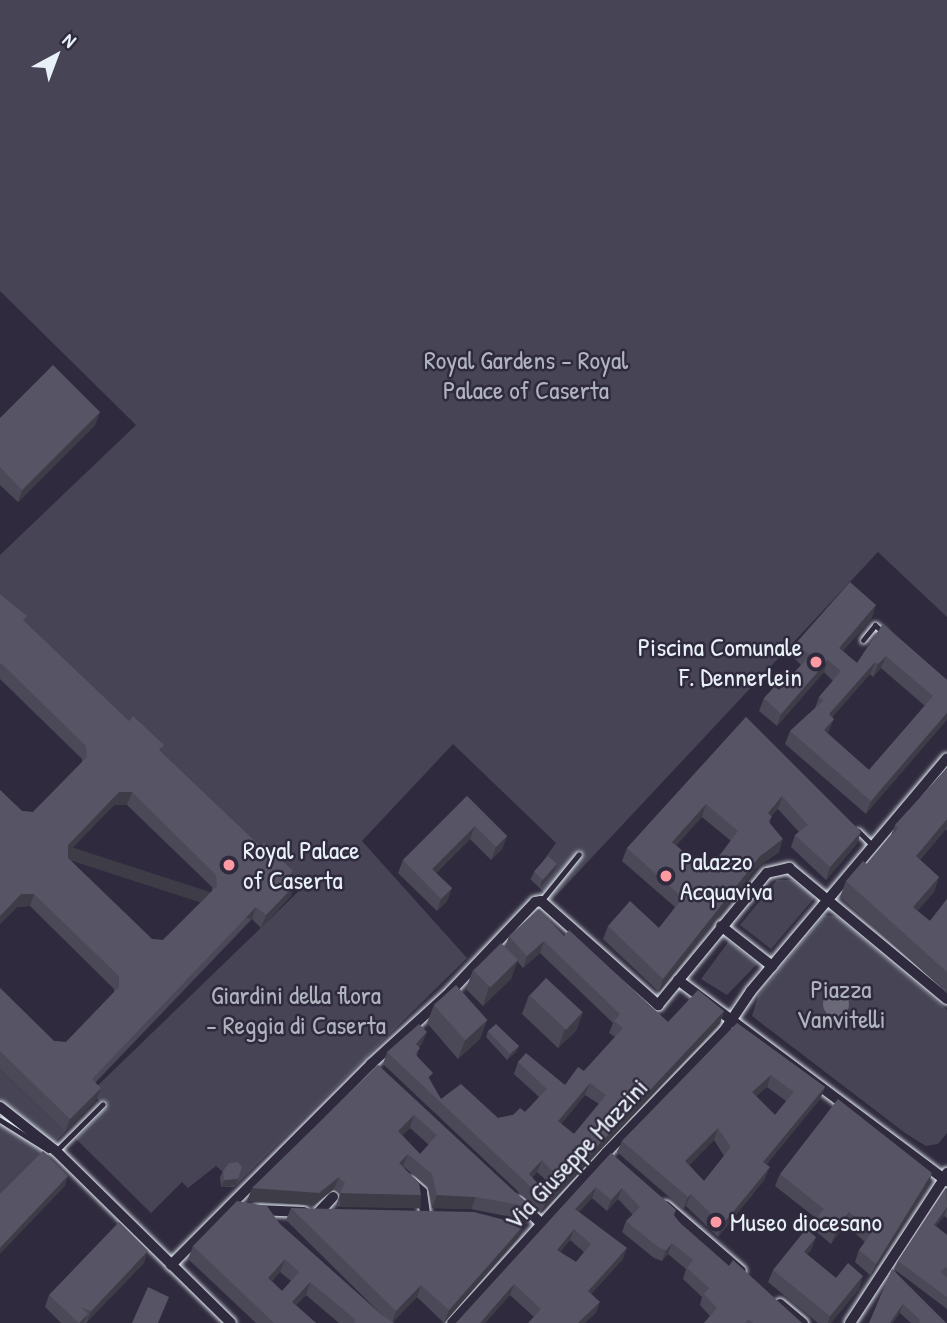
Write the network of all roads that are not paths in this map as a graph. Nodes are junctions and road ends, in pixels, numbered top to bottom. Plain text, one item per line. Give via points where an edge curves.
1 (863, 640) dead end
2 (896, 643) edge
3 (947, 758) edge
4 (855, 827) edge
5 (873, 846) junction
6 (579, 854) dead end
7 (827, 899) junction
8 (541, 901) junction
9 (721, 926) junction
10 (772, 966) junction
11 (678, 980) junction
12 (947, 999) edge
13 (736, 1020) junction
14 (371, 1064) junction
15 (380, 1073) edge
16 (103, 1104) dead end
17 (0, 1108) edge
18 (0, 1120) edge
19 (58, 1153) junction
20 (402, 1174) edge
21 (946, 1178) edge
22 (505, 1188) edge
23 (333, 1197) edge
24 (658, 1199) edge
25 (231, 1201) junction
26 (267, 1212) junction
27 (318, 1213) junction
28 (331, 1213) edge
29 (425, 1213) edge
30 (274, 1222) edge
31 (541, 1223) junction
32 (520, 1229) edge
33 (531, 1234) junction
34 (171, 1265) junction
35 (748, 1276) edge
36 (767, 1293) edge
37 (855, 1320) edge
38 (231, 1323) edge
39 (452, 1323) edge
40 (803, 1323) edge

1 - 2 lane via 875,625
3 - 5 street, Via Giuseppe Mazzini
4 - 5 lane
5 - 7 street, Via Giuseppe Mazzini
6 - 8 lane
7 - 9 street via 789,867 778,867 767,873
7 - 10 street, Via Giuseppe Mazzini
7 - 12 street
8 - 11 street via 658,1005
8 - 14 street via 528,908 450,992
9 - 10 street
9 - 11 street
10 - 13 street, Via Giuseppe Mazzini
11 - 13 street
13 - 21 street
13 - 31 street, Via Giuseppe Mazzini via 610,1157
14 - 15 street
14 - 25 street
16 - 19 lane
17 - 19 street
18 - 19 lane via 30,1142
19 - 34 street
20 - 29 street via 422,1192
21 - 37 street
22 - 31 street
23 - 27 street
24 - 35 street
25 - 26 street
25 - 34 street
26 - 27 street
26 - 30 street
27 - 28 street
31 - 33 street, Via Giuseppe Mazzini
32 - 33 street
33 - 39 street, Via Giuseppe Mazzini
34 - 38 street
36 - 40 street

